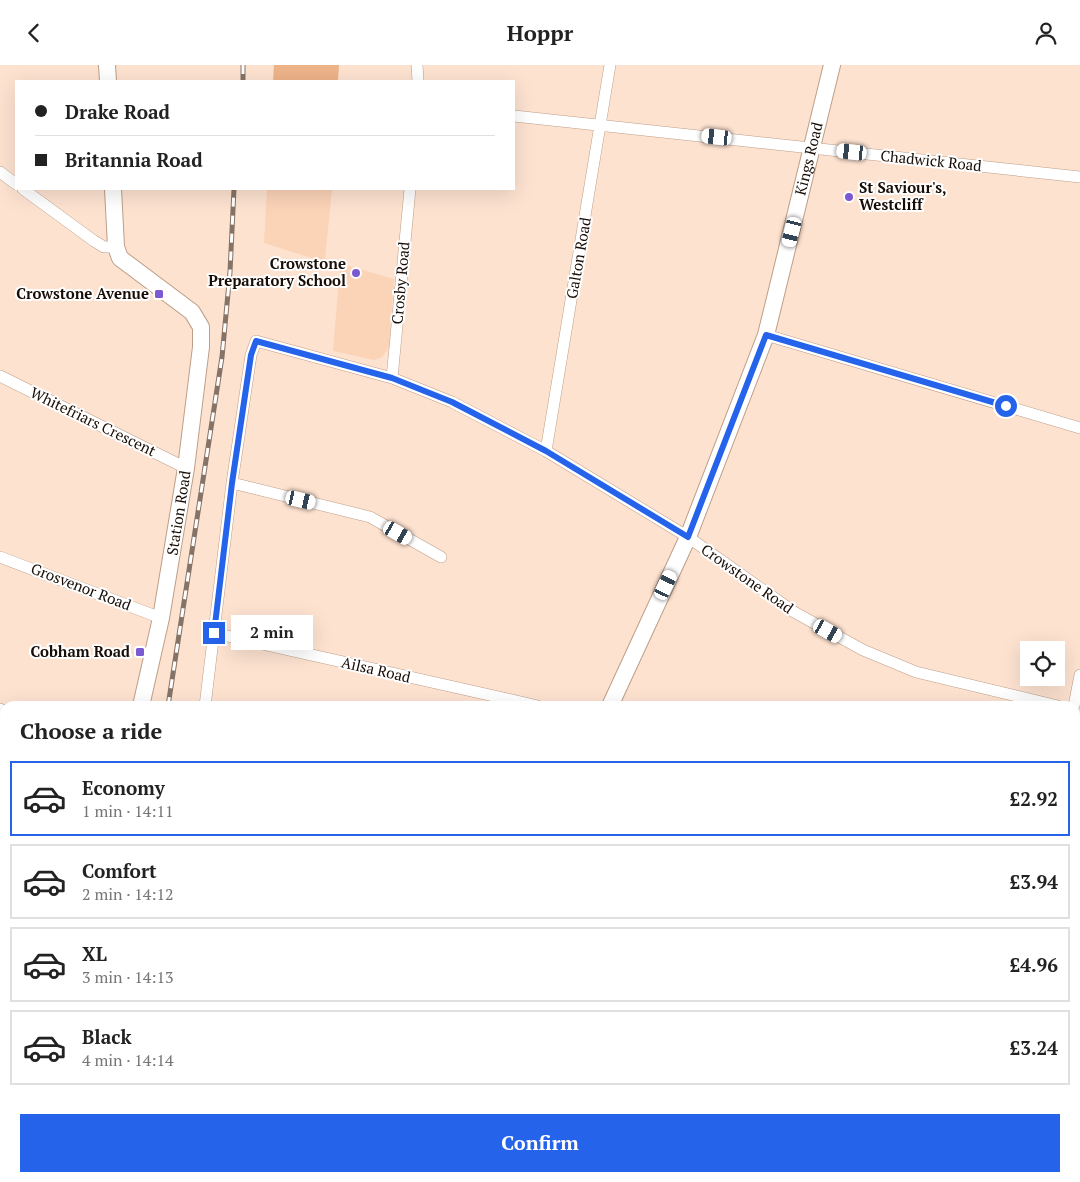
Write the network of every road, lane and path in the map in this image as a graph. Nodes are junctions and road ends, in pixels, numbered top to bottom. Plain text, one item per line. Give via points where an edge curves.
1 (107, 65) edge
2 (417, 65) edge
3 (610, 65) edge
4 (832, 65) edge
5 (108, 80) edge
6 (418, 80) edge
7 (515, 116) edge
8 (602, 125) junction
9 (814, 147) junction
10 (0, 172) edge
11 (1080, 177) edge
12 (15, 183) edge
13 (24, 190) edge
14 (113, 190) edge
15 (410, 190) edge
16 (116, 247) junction
17 (766, 335) junction
18 (0, 376) edge
19 (392, 378) junction
20 (1080, 428) edge
21 (546, 451) junction
22 (186, 468) junction
23 (232, 483) junction
24 (688, 537) junction
25 (0, 557) edge
26 (441, 557) dead end
27 (161, 619) junction
28 (214, 633) junction
29 (1080, 675) edge
30 (142, 701) edge
31 (206, 701) edge
32 (516, 701) edge
33 (612, 701) edge
34 (1011, 701) edge
35 (1075, 701) edge

1 - 5 street
2 - 6 street
3 - 8 street, Galton Road
4 - 9 street, Kings Road
7 - 8 street, Chadwick Road
8 - 9 street, Chadwick Road
8 - 21 street, Galton Road
9 - 11 street, Chadwick Road
9 - 17 street, Kings Road
10 - 12 street
13 - 16 street via 94,241 104,247
14 - 16 street
15 - 19 street, Crosby Road
16 - 22 street, Station Road via 120,258 192,312 201,327
17 - 20 street
17 - 24 street, Kings Road
18 - 22 street, Whitefriars Crescent
19 - 21 street, Crowstone Road via 452,402
19 - 23 street, Crowstone Road via 256,341 251,355
21 - 24 street, Crowstone Road
22 - 27 street, Station Road
23 - 26 street via 370,517
23 - 28 street
24 - 33 street, Kings Road
24 - 34 street, Crowstone Road via 794,612 863,650 916,672
25 - 27 street, Grosvenor Road
27 - 30 street, Station Road
28 - 31 street
28 - 32 street, Ailsa Road
29 - 35 street

